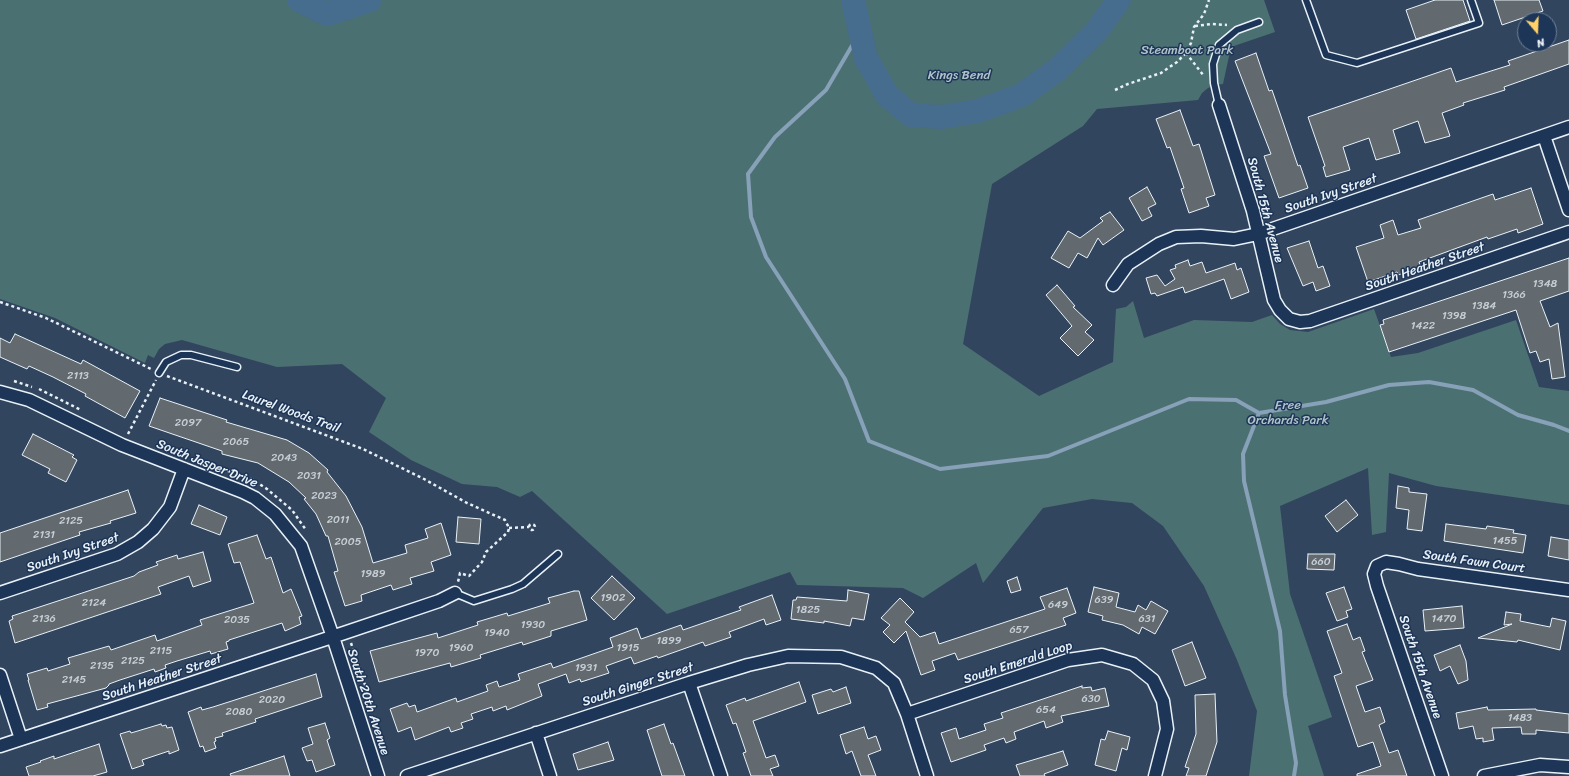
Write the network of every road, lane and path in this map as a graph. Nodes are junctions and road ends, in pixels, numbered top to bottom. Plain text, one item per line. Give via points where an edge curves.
1 (1209, 0) edge
2 (1306, 0) edge
3 (1471, 0) edge
4 (1259, 22) dead end
5 (1194, 26) junction
6 (1237, 30) junction
7 (1115, 90) dead end
8 (1219, 105) joint
9 (1569, 127) edge
10 (1544, 136) junction
11 (1569, 210) edge
12 (1569, 232) edge
13 (1258, 234) junction
14 (1113, 285) dead end
15 (0, 302) edge
16 (1289, 319) joint
17 (237, 367) dead end
18 (159, 373) junction
19 (0, 392) edge
20 (122, 445) junction
21 (184, 469) junction
22 (529, 527) dead end
23 (509, 528) junction
24 (558, 554) dead end
25 (1377, 566) joint
26 (460, 573) dead end
27 (1569, 590) edge
28 (0, 593) edge
29 (455, 593) joint
30 (333, 637) junction
31 (0, 675) edge
32 (689, 683) junction
33 (907, 714) junction
34 (536, 733) junction
35 (21, 739) junction
36 (0, 746) edge
37 (1569, 768) edge
38 (378, 776) edge
39 (407, 776) edge
40 (550, 776) edge
41 (721, 776) edge
42 (927, 776) edge
43 (1155, 776) edge
44 (1442, 776) edge
45 (1484, 776) edge

1 - 5 path via 1204,14
2 - 3 lane via 1326,55 1357,63 1479,23
4 - 6 lane
5 - 6 path via 1227,25
5 - 7 path via 1188,48 1177,62 1161,73
6 - 8 lane via 1219,45 1213,64
8 - 13 street, South 15th Avenue
9 - 10 street, South Ivy Street
10 - 11 street
10 - 13 street, South Ivy Street
12 - 16 street, South Heather Street via 1310,321
13 - 14 street, South Ivy Street via 1234,239 1176,237 1159,244 1128,264
13 - 16 street, South 15th Avenue via 1274,300
15 - 18 path, Laurel Woods Trail via 46,318
17 - 18 lane via 191,355 181,355 166,362
18 - 20 path
18 - 23 path, Laurel Woods Trail via 363,449 505,520
19 - 20 street, South Jasper Drive via 50,408
20 - 21 street, South Jasper Drive
21 - 28 street, South Ivy Street via 170,507 153,529 138,542 117,554
21 - 30 street, South Jasper Drive via 255,498 288,528 300,546
22 - 23 path
23 - 26 path via 505,536 486,552 482,562 469,576
24 - 29 lane via 523,584 512,589 474,601
25 - 27 street, South Fawn Court via 1386,562 1418,569
25 - 44 street, South 15th Avenue via 1374,574 1377,586
29 - 30 street, South Heather Street via 439,601
30 - 35 street, South Heather Street
30 - 38 street, South 20th Avenue
31 - 35 street
32 - 33 street, South Ginger Street via 788,656 841,657 876,668 894,683
32 - 34 street, South Ginger Street
32 - 41 street
33 - 42 street, South Ginger Street
33 - 43 street, South Emerald Loop via 1068,660 1102,655 1133,664 1153,680 1163,701 1167,729
34 - 39 street, South Ginger Street
34 - 40 street
35 - 36 street, South Heather Street
37 - 45 street via 1540,765

